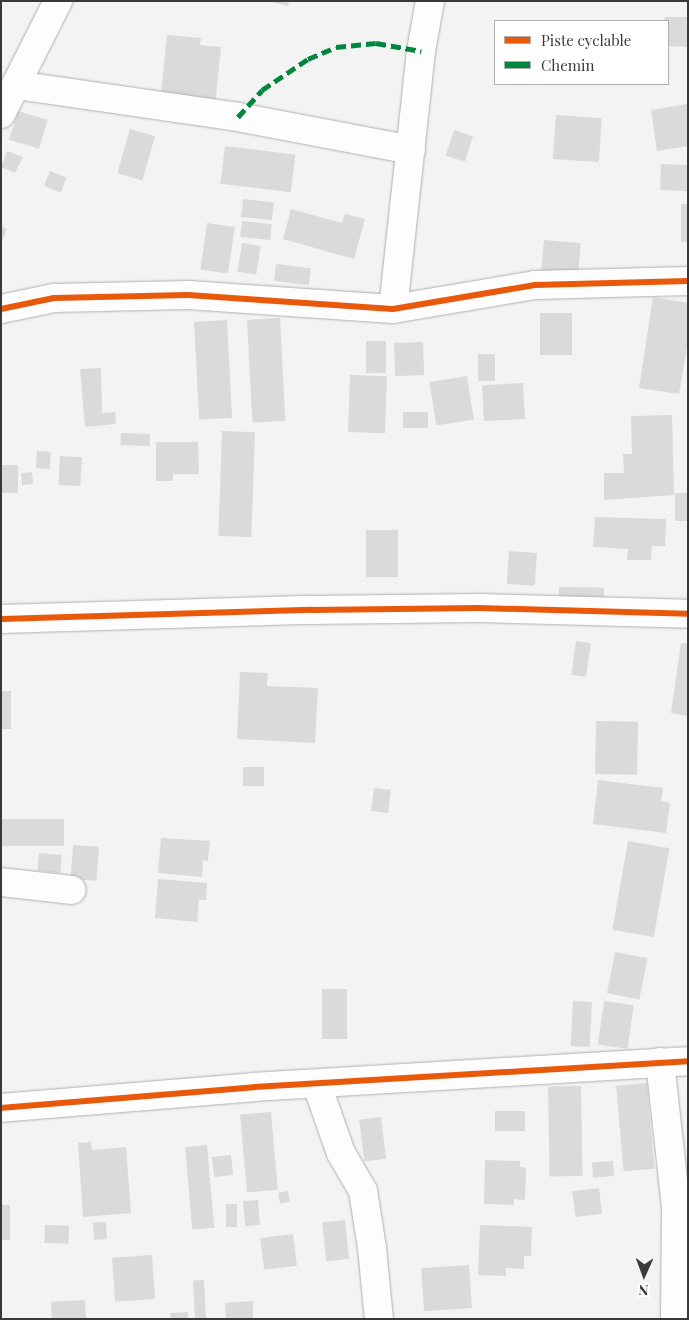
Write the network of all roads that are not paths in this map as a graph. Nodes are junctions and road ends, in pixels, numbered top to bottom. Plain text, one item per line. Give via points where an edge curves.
1 (58, 1) edge
2 (430, 1) edge
3 (16, 86) junction
4 (1, 114) edge
5 (411, 150) junction
6 (688, 281) edge
7 (1, 309) edge
8 (393, 309) junction
9 (688, 614) edge
10 (1, 619) edge
11 (1, 882) edge
12 (72, 890) dead end
13 (688, 1061) edge
14 (660, 1062) junction
15 (317, 1085) junction
16 (1, 1108) edge
17 (379, 1319) edge
18 (675, 1319) edge

1 - 3 street
2 - 5 street via 421,51
3 - 4 street
3 - 5 street via 238,117
5 - 8 street
6 - 8 street via 535,285
7 - 8 street via 54,298 188,295
9 - 10 street via 469,608
11 - 12 street
13 - 14 street
14 - 15 street
14 - 18 street via 676,1206
15 - 16 street via 254,1087
15 - 17 street via 341,1153 363,1191

